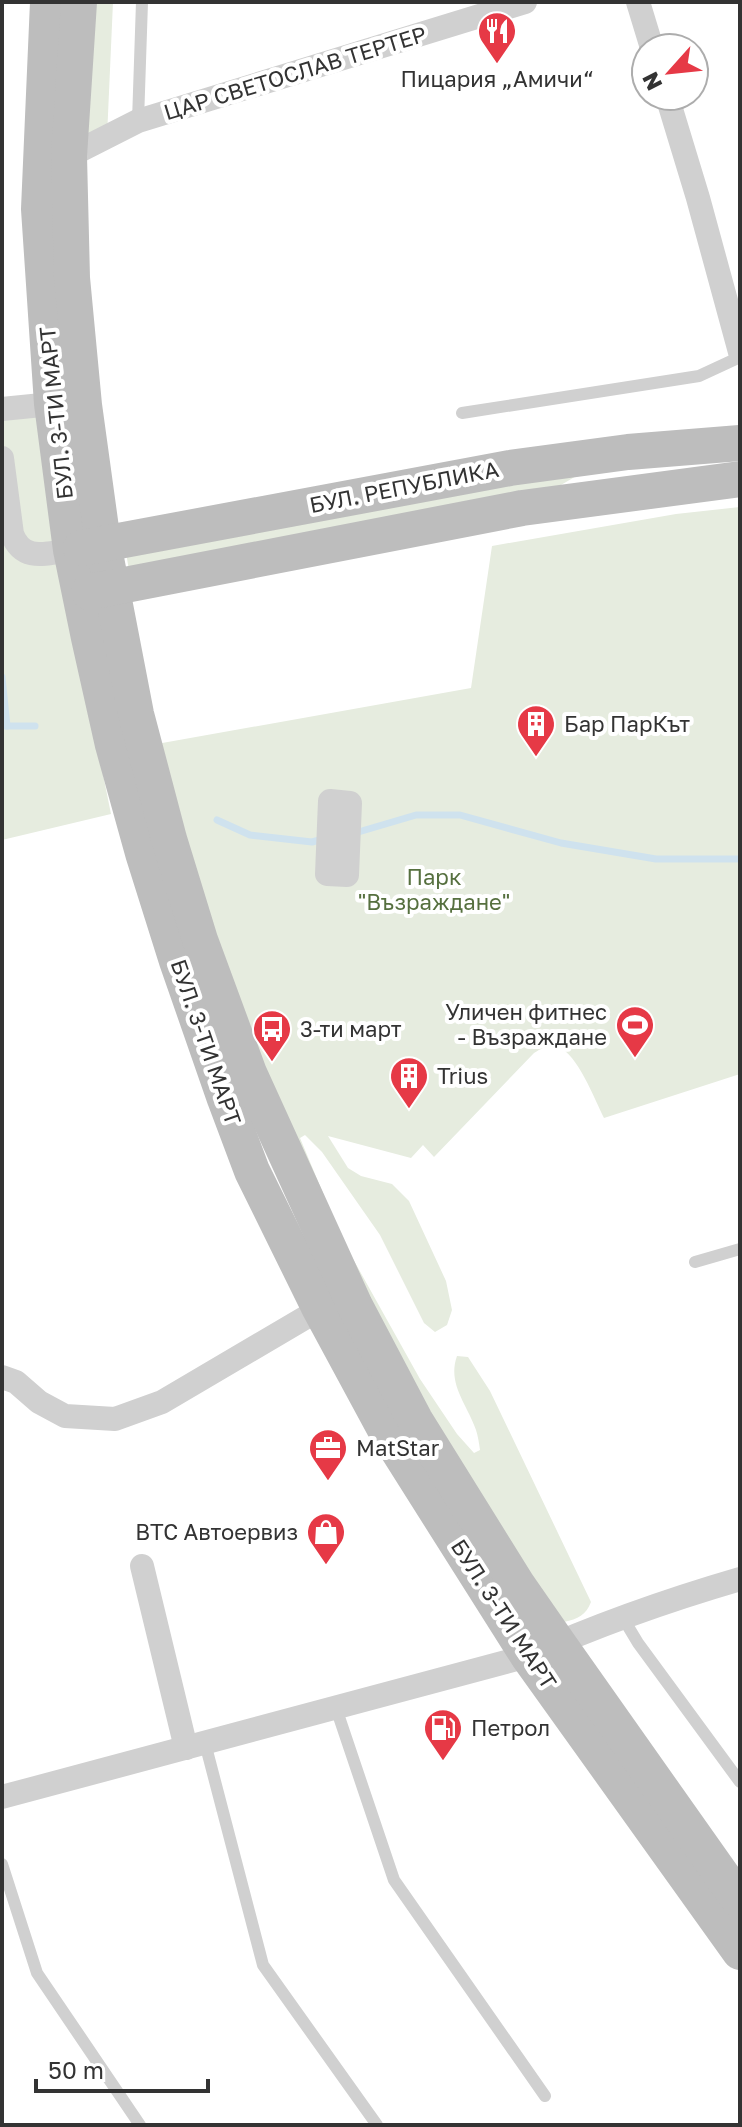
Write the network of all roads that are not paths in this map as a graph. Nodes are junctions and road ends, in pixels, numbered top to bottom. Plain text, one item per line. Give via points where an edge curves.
1 (48, 2) edge
2 (79, 2) edge
3 (142, 2) edge
4 (638, 2) edge
5 (514, 4) edge
6 (647, 32) edge
7 (672, 112) edge
8 (138, 121) junction
9 (69, 156) junction
10 (740, 355) edge
11 (52, 404) junction
12 (2, 409) edge
13 (462, 413) dead end
14 (740, 443) edge
15 (2, 458) edge
16 (740, 479) edge
17 (87, 546) junction
18 (96, 590) junction
19 (740, 1249) edge
20 (695, 1262) dead end
21 (320, 1309) junction
22 (2, 1377) edge
23 (142, 1566) dead end
24 (740, 1579) edge
25 (623, 1618) junction
26 (543, 1650) junction
27 (336, 1708) junction
28 (195, 1745) junction
29 (740, 1782) edge
30 (2, 1797) edge
31 (2, 1864) edge
32 (740, 1901) edge
33 (740, 1952) edge
34 (545, 2096) dead end
35 (140, 2125) edge
36 (377, 2125) edge

1 - 11 street, БУЛ. 3-ТИ МАРТ via 39,209
2 - 9 street, БУЛ. 3-ТИ МАРТ
3 - 8 lane
4 - 6 street
5 - 8 street, ЦАР СВЕТОСЛАВ ТЕРТЕР
7 - 10 street
8 - 9 street, ЦАР СВЕТОСЛАВ ТЕРТЕР
9 - 17 street, БУЛ. 3-ТИ МАРТ
10 - 13 lane via 699,376
11 - 12 street
11 - 17 street, БУЛ. 3-ТИ МАРТ
14 - 17 street, БУЛ. РЕПУБЛИКА via 510,468
15 - 17 street via 16,544 34,554
16 - 18 street, БУЛ. РЕПУБЛИКА via 522,508
17 - 18 street, БУЛ. 3-ТИ МАРТ
18 - 21 street, БУЛ. 3-ТИ МАРТ via 113,745 143,853 252,1171
18 - 26 street, БУЛ. 3-ТИ МАРТ via 200,940 249,1073 355,1306 415,1420 517,1584
19 - 20 lane
21 - 22 street via 162,1402 115,1419 65,1416
21 - 26 street, БУЛ. 3-ТИ МАРТ via 387,1433
23 - 28 street
24 - 25 street
25 - 26 street
25 - 29 lane
26 - 27 street
26 - 32 street, БУЛ. 3-ТИ МАРТ
26 - 33 street, БУЛ. 3-ТИ МАРТ
27 - 28 street
27 - 34 lane via 394,1880
28 - 30 street
28 - 36 lane via 263,1965
31 - 35 lane via 37,1973

